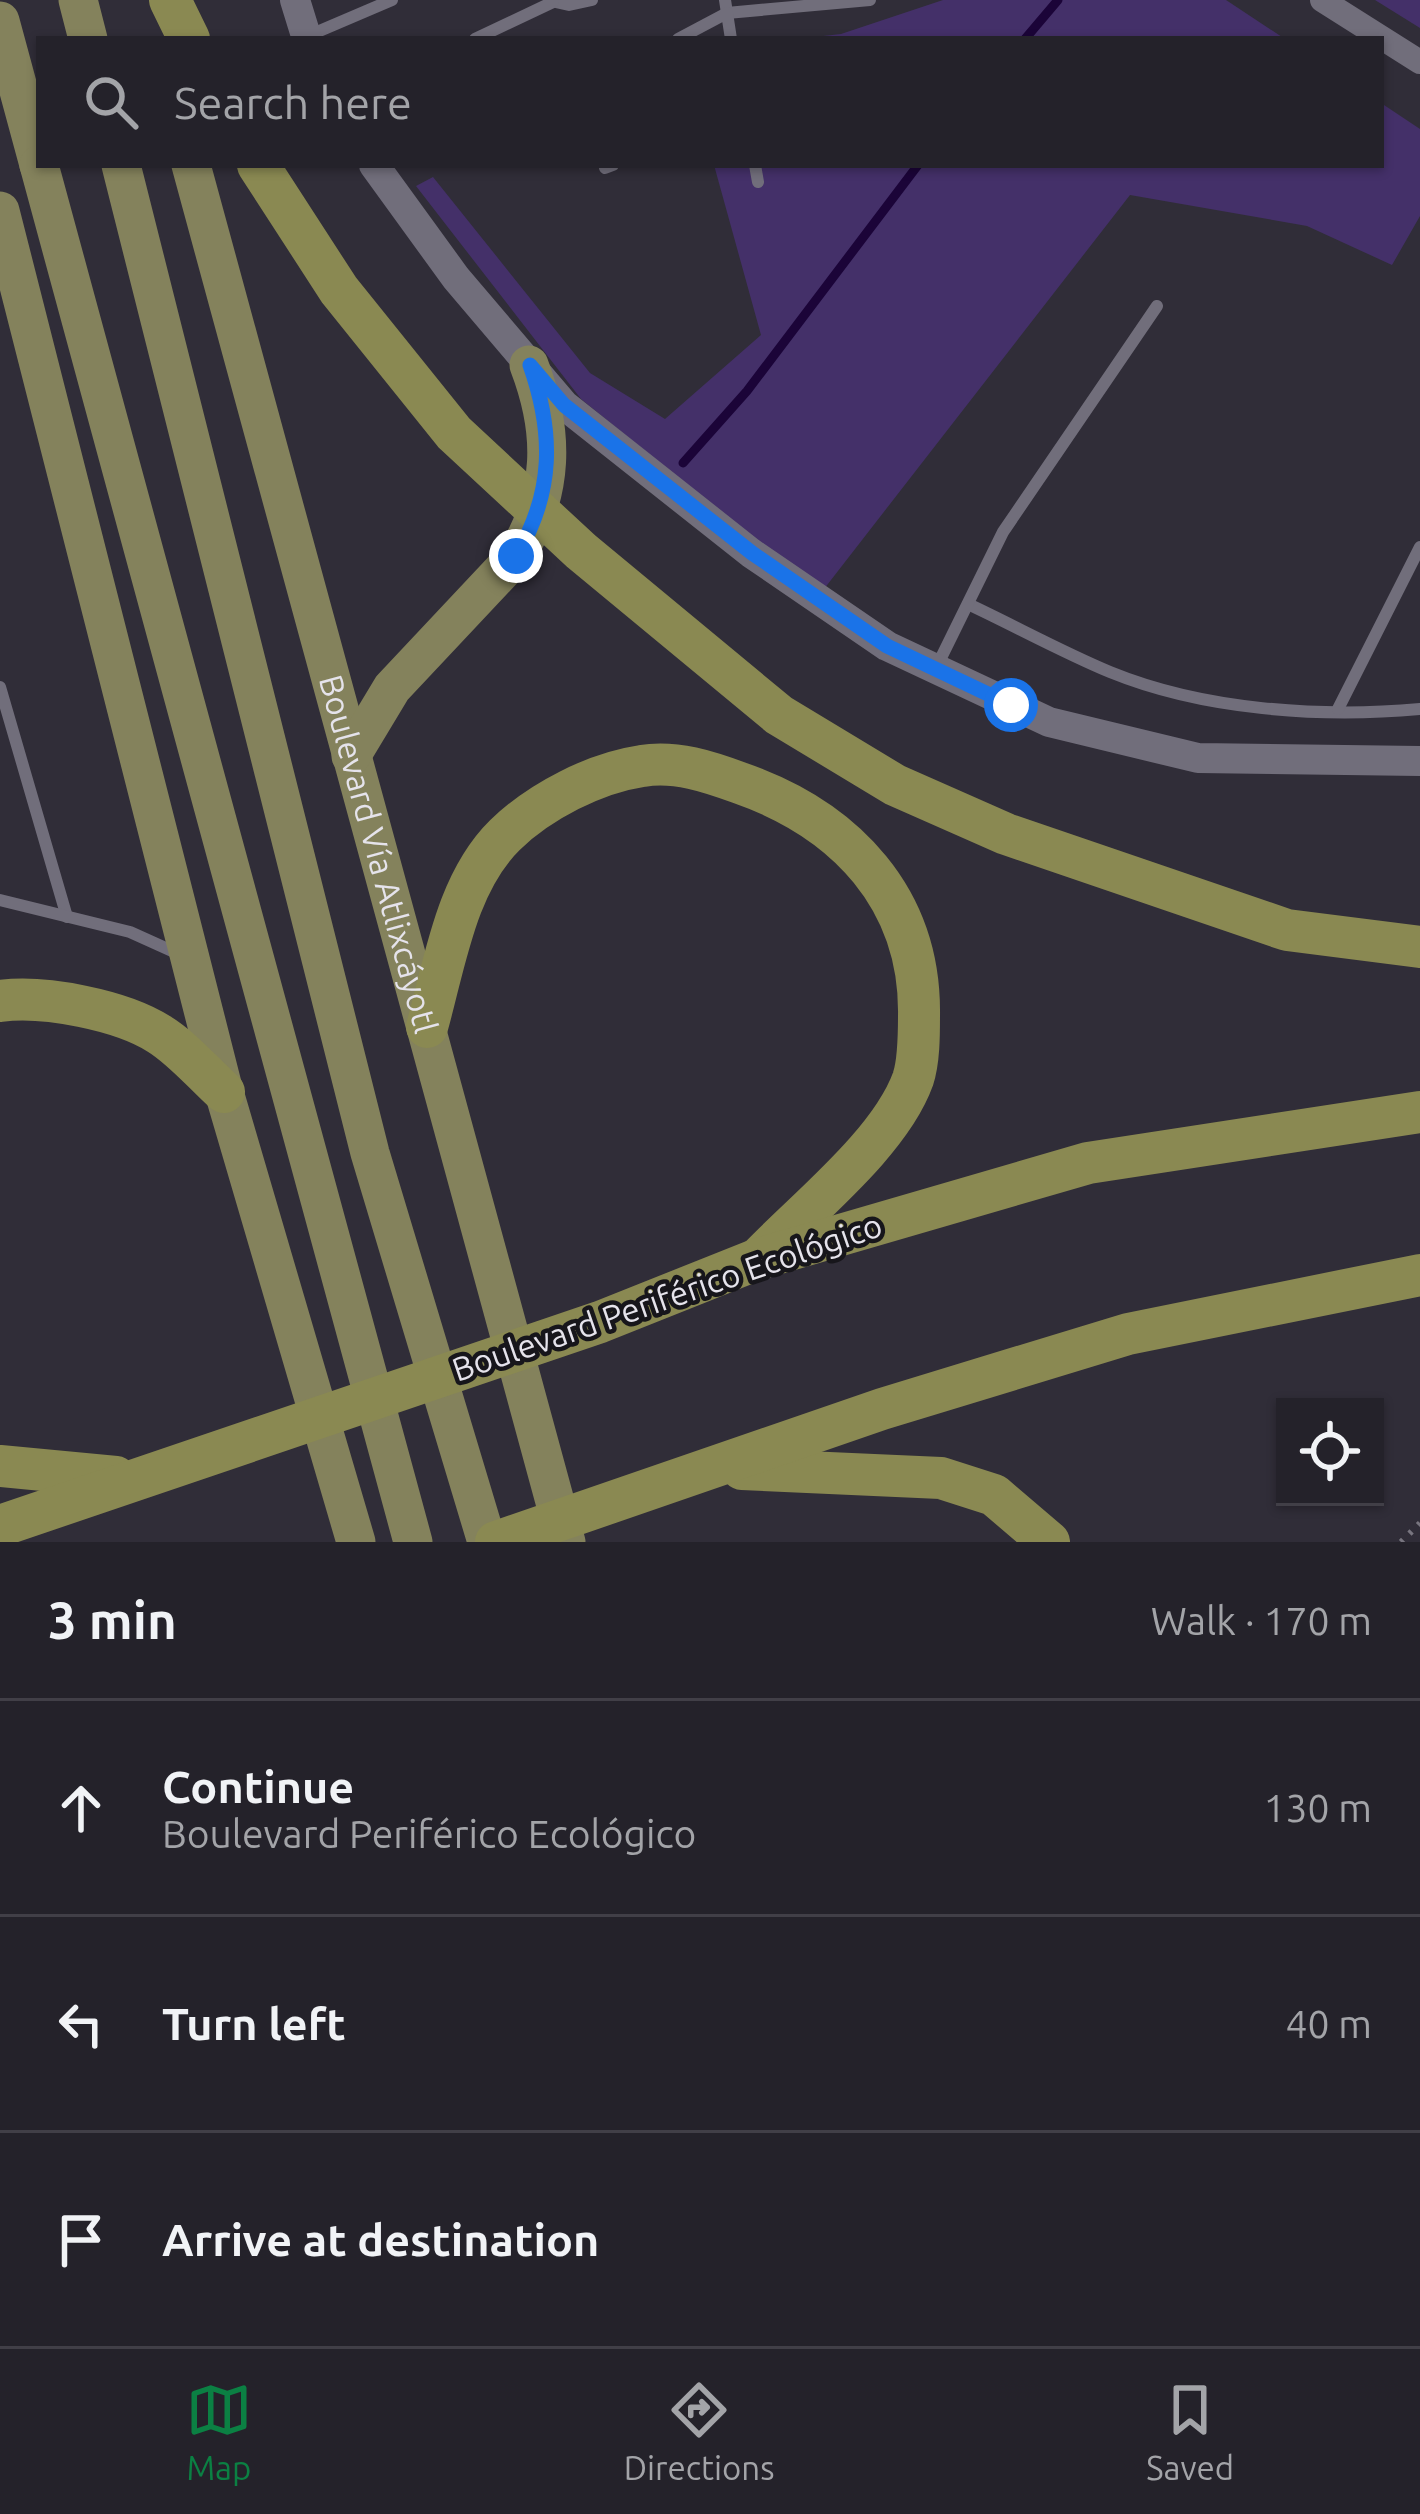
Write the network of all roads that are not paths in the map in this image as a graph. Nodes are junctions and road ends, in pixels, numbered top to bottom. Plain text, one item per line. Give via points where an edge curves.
1 (78, 0) edge
2 (167, 0) edge
3 (295, 0) edge
4 (392, 0) edge
5 (592, 0) edge
6 (869, 0) edge
7 (1322, 0) edge
8 (552, 1) edge
9 (726, 6) edge
10 (0, 21) edge
11 (87, 36) edge
12 (167, 36) edge
13 (187, 36) edge
14 (306, 36) edge
15 (311, 36) edge
16 (482, 36) edge
17 (682, 36) edge
18 (731, 36) edge
19 (1379, 36) edge
20 (1384, 39) edge
21 (1420, 62) edge
22 (36, 154) edge
23 (40, 168) edge
24 (122, 168) edge
25 (192, 168) edge
26 (260, 168) edge
27 (376, 168) edge
28 (756, 168) edge
29 (758, 182) dead end
30 (0, 211) edge
31 (1157, 306) dead end
32 (530, 365) junction
33 (1420, 547) edge
34 (968, 604) junction
35 (935, 669) junction
36 (0, 687) edge
37 (1418, 707) edge
38 (1338, 709) junction
39 (5, 721) edge
40 (351, 756) junction
41 (1415, 764) edge
42 (0, 900) edge
43 (67, 916) junction
44 (1420, 947) edge
45 (193, 960) junction
46 (0, 1000) edge
47 (427, 1027) junction
48 (224, 1092) junction
49 (1420, 1112) edge
50 (758, 1259) junction
51 (1420, 1276) edge
52 (0, 1466) edge
53 (716, 1467) junction
54 (129, 1478) junction
55 (0, 1526) edge
56 (356, 1542) edge
57 (413, 1542) edge
58 (492, 1542) edge
59 (566, 1542) edge
60 (1049, 1542) edge

1 - 11 main road
2 - 12 main road
2 - 13 highway
3 - 14 street
4 - 15 lane
5 - 8 lane
6 - 9 lane
7 - 19 street
8 - 16 lane
9 - 17 lane
9 - 18 lane
10 - 22 main road
20 - 21 street
23 - 57 main road
24 - 58 main road via 370,1153
25 - 40 main road, Boulevard Vía Atlixcáyotl
26 - 44 highway via 374,338 499,479 779,715 950,812 1287,930
27 - 32 street
28 - 29 lane
30 - 45 main road
31 - 34 lane via 1003,532
32 - 35 street via 564,405 752,553 887,646
32 - 40 main road via 548,438 532,530 374,710
33 - 38 lane
34 - 35 lane
34 - 38 lane via 1112,673 1195,697
35 - 41 street via 1049,722 1198,758
36 - 39 lane
37 - 38 lane
39 - 43 lane
40 - 47 main road, Boulevard Vía Atlixcáyotl
42 - 43 lane
43 - 45 lane
45 - 48 main road
46 - 48 highway via 82,1007 158,1033
47 - 50 highway via 463,898 504,836 574,787 644,765 700,769 831,826 874,868 904,920 920,976 913,1078 888,1125
47 - 59 main road, Boulevard Vía Atlixcáyotl
48 - 56 main road
49 - 50 highway, Boulevard Periférico Ecológico via 1088,1163
50 - 54 highway, Boulevard Periférico Ecológico via 600,1322
51 - 53 highway via 1127,1334
52 - 54 highway
53 - 58 highway
53 - 60 highway via 941,1478 994,1495
54 - 55 highway, Boulevard Periférico Ecológico

